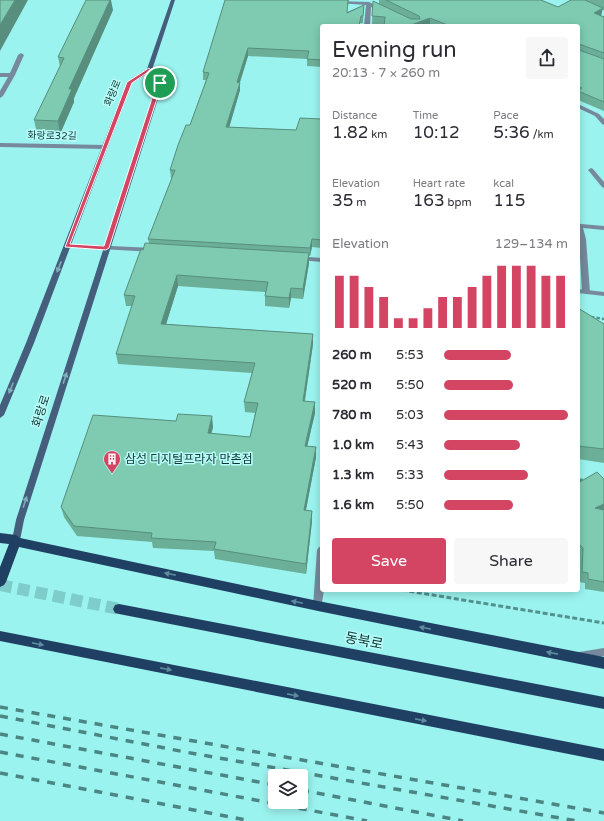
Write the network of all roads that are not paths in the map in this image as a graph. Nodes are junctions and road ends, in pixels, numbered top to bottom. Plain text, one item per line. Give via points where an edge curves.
1 (173, 0) edge
2 (377, 0) edge
3 (331, 2) edge
4 (369, 4) junction
5 (388, 13) edge
6 (367, 24) edge
7 (21, 55) dead end
8 (149, 70) junction
9 (0, 75) edge
10 (12, 75) junction
11 (0, 96) edge
12 (580, 107) edge
13 (604, 112) edge
14 (597, 115) junction
15 (604, 123) edge
16 (0, 145) edge
17 (105, 147) junction
18 (590, 170) dead end
19 (604, 186) edge
20 (580, 225) edge
21 (604, 228) edge
22 (580, 231) edge
23 (67, 246) junction
24 (106, 248) junction
25 (160, 250) edge
26 (291, 258) edge
27 (320, 260) edge
28 (580, 291) edge
29 (586, 292) junction
30 (604, 294) edge
31 (0, 415) edge
32 (0, 538) edge
33 (16, 540) junction
34 (320, 578) edge
35 (0, 582) edge
36 (318, 606) junction
37 (118, 609) tunnel mouth
38 (0, 636) edge
39 (604, 652) edge
40 (572, 657) junction
41 (604, 663) edge
42 (604, 703) edge
43 (604, 755) edge

1 - 8 main road
2 - 4 street
3 - 4 street
4 - 5 street
4 - 6 street
7 - 10 street
8 - 17 main road, 화랑로 via 130,82
8 - 24 main road, 화랑로 via 160,83
9 - 10 street
10 - 11 street
12 - 14 street
13 - 14 street
14 - 15 street
16 - 17 street, 화랑로32길
17 - 23 main road, 화랑로
18 - 19 street
20 - 21 street
22 - 29 street via 583,239
23 - 24 street
23 -> 31 main road, 화랑로
24 - 25 street
33 -> 24 main road, 화랑로 via 20,520
26 - 27 street
28 - 29 street
29 - 30 street
32 - 33 main road
33 - 35 main road, 화랑로
36 -> 33 main road
34 - 36 street
40 -> 36 main road
37 - 42 main road, 동북로
38 -> 43 main road
39 - 40 street
40 - 41 main road

